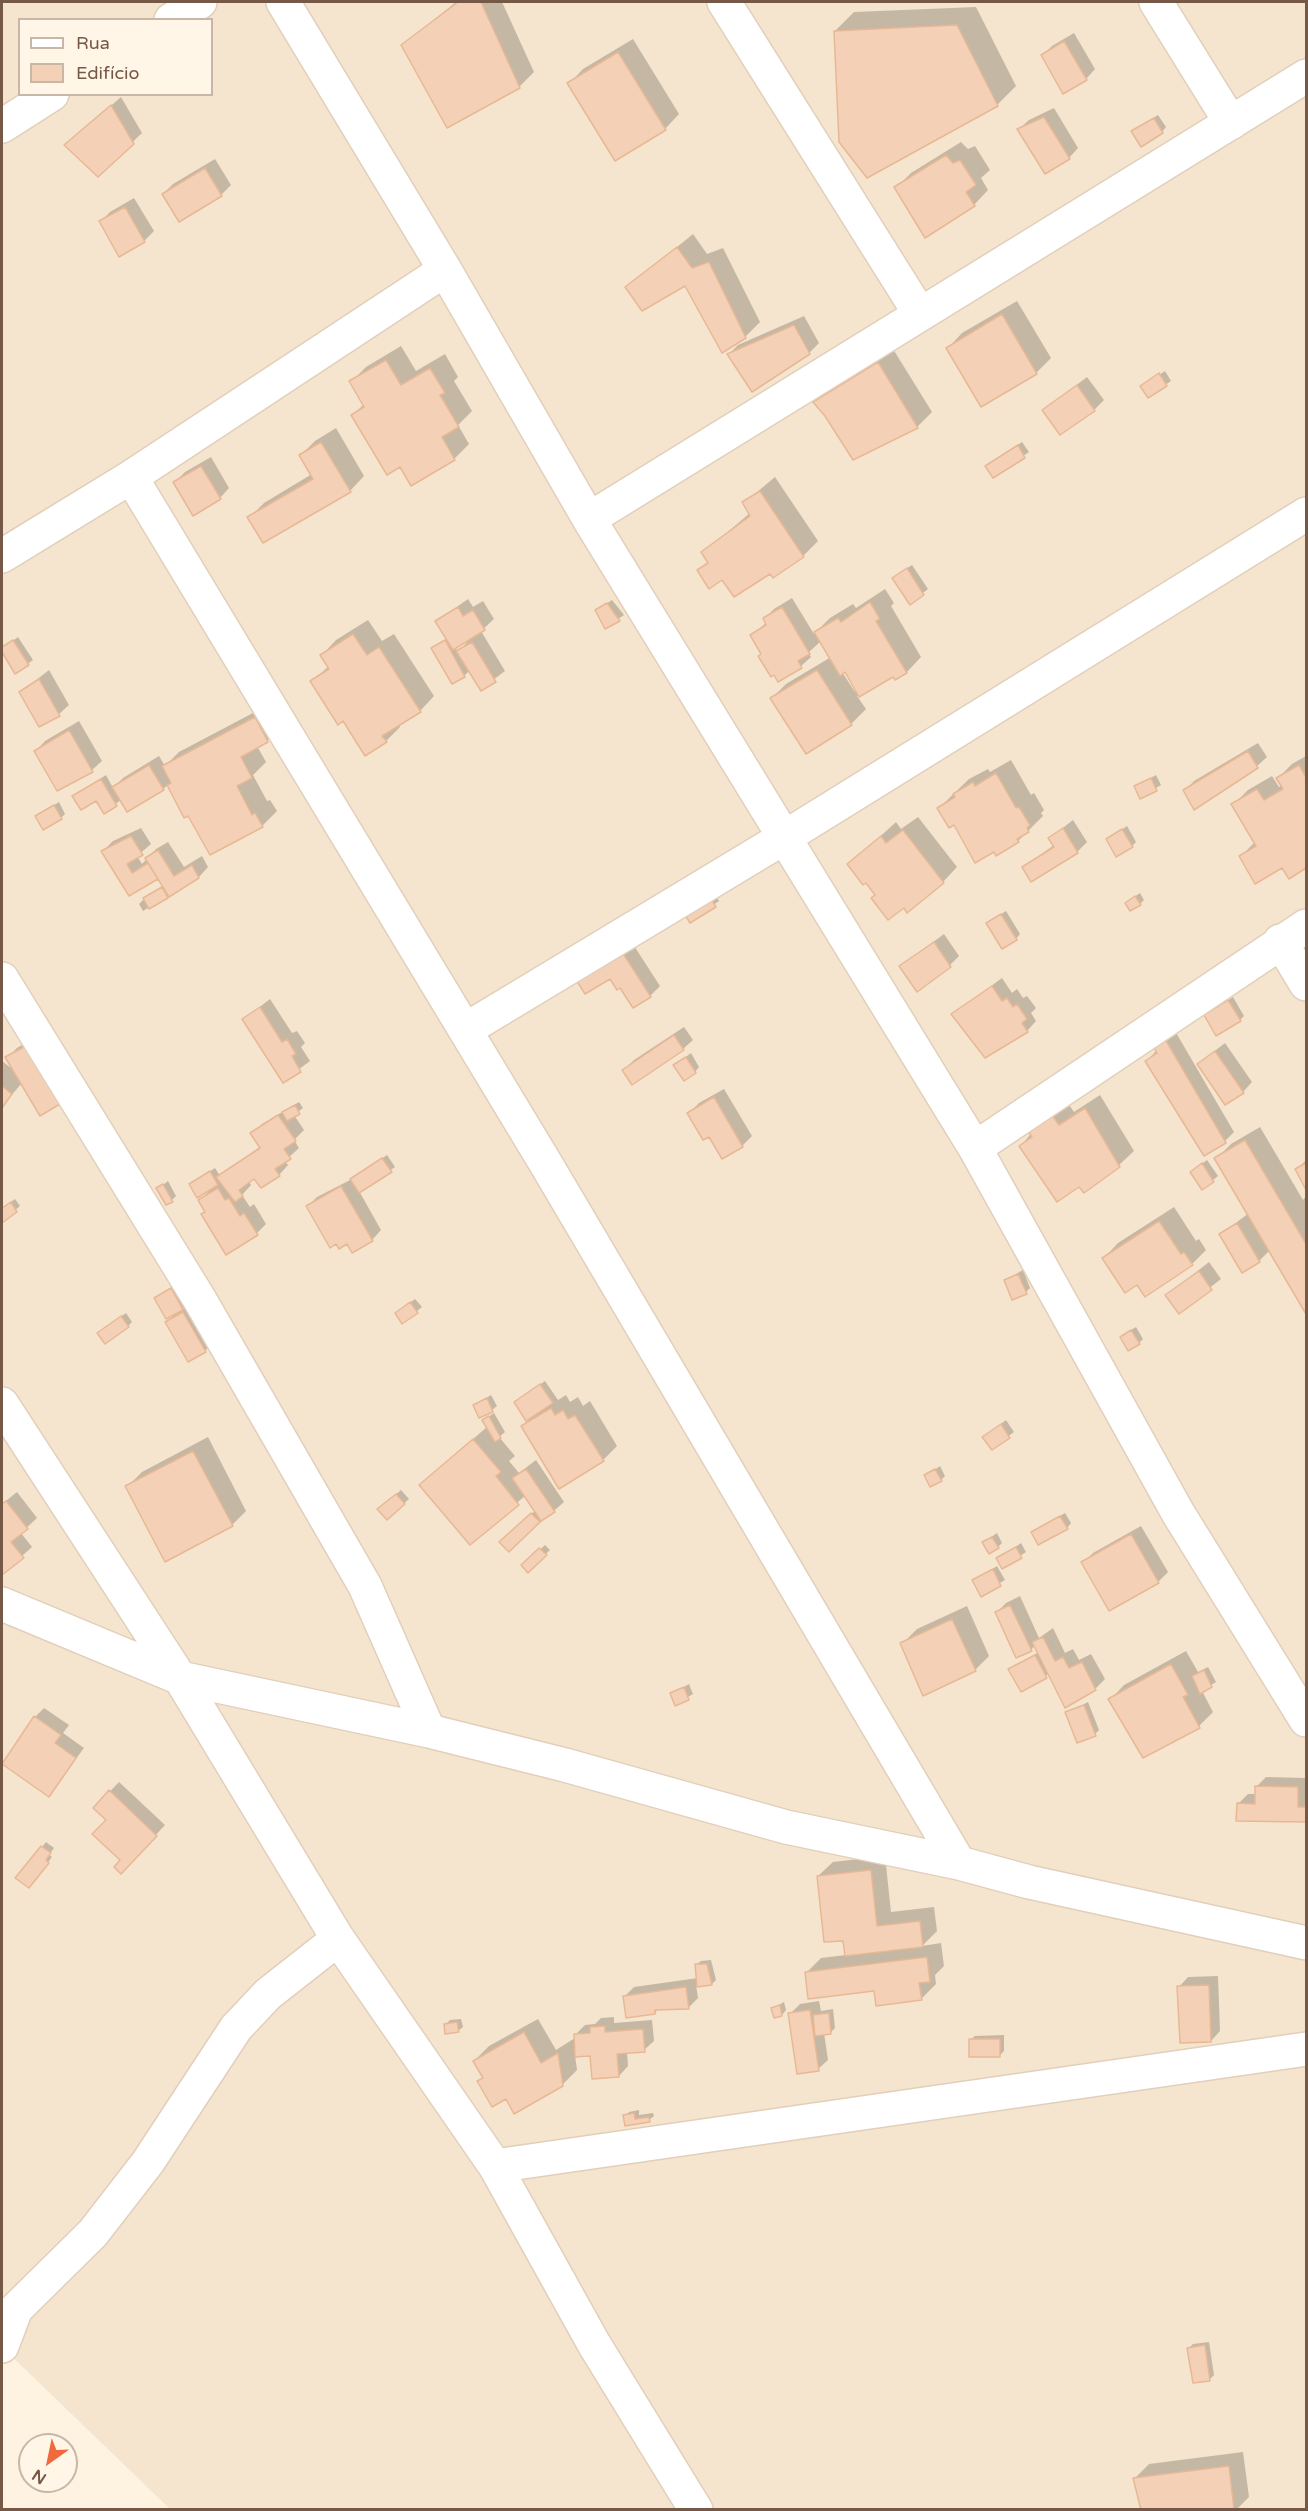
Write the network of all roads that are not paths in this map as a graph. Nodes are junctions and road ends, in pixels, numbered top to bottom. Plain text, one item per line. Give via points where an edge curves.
1 (200, 2) edge
2 (283, 2) edge
3 (724, 2) edge
4 (1156, 2) edge
5 (174, 18) edge
6 (1306, 76) edge
7 (49, 96) edge
8 (1231, 123) junction
9 (2, 126) edge
10 (445, 270) junction
11 (920, 314) junction
12 (131, 477) junction
13 (1306, 514) edge
14 (589, 519) junction
15 (2, 556) edge
16 (784, 837) junction
17 (1293, 934) edge
18 (2, 979) edge
19 (1306, 984) edge
20 (465, 1030) junction
21 (975, 1148) junction
22 (2, 1404) edge
23 (2, 1604) edge
24 (180, 1678) junction
25 (1306, 1720) edge
26 (429, 1731) junction
27 (959, 1863) junction
28 (338, 1939) junction
29 (1306, 1943) edge
30 (1306, 2049) edge
31 (495, 2166) junction
32 (9, 2307) edge
33 (2, 2346) edge
34 (696, 2510) edge

1 - 5 street
2 - 10 street
3 - 11 street
4 - 8 street
6 - 8 street
7 - 9 street
8 - 11 street
10 - 12 street
10 - 14 street
11 - 14 street
12 - 15 street
12 - 20 street
13 - 16 street
14 - 16 street
16 - 20 street
16 - 21 street
17 - 19 street
17 - 21 street
18 - 26 street via 200,1300 365,1586
20 - 27 street
21 - 25 street via 1178,1514
22 - 24 street
23 - 24 street
24 - 26 street
24 - 28 street
26 - 27 street via 786,1827
27 - 29 street
28 - 31 street
28 - 32 street via 268,1994 236,2028 148,2163 93,2233
30 - 31 street
31 - 34 street via 594,2344
32 - 33 street

